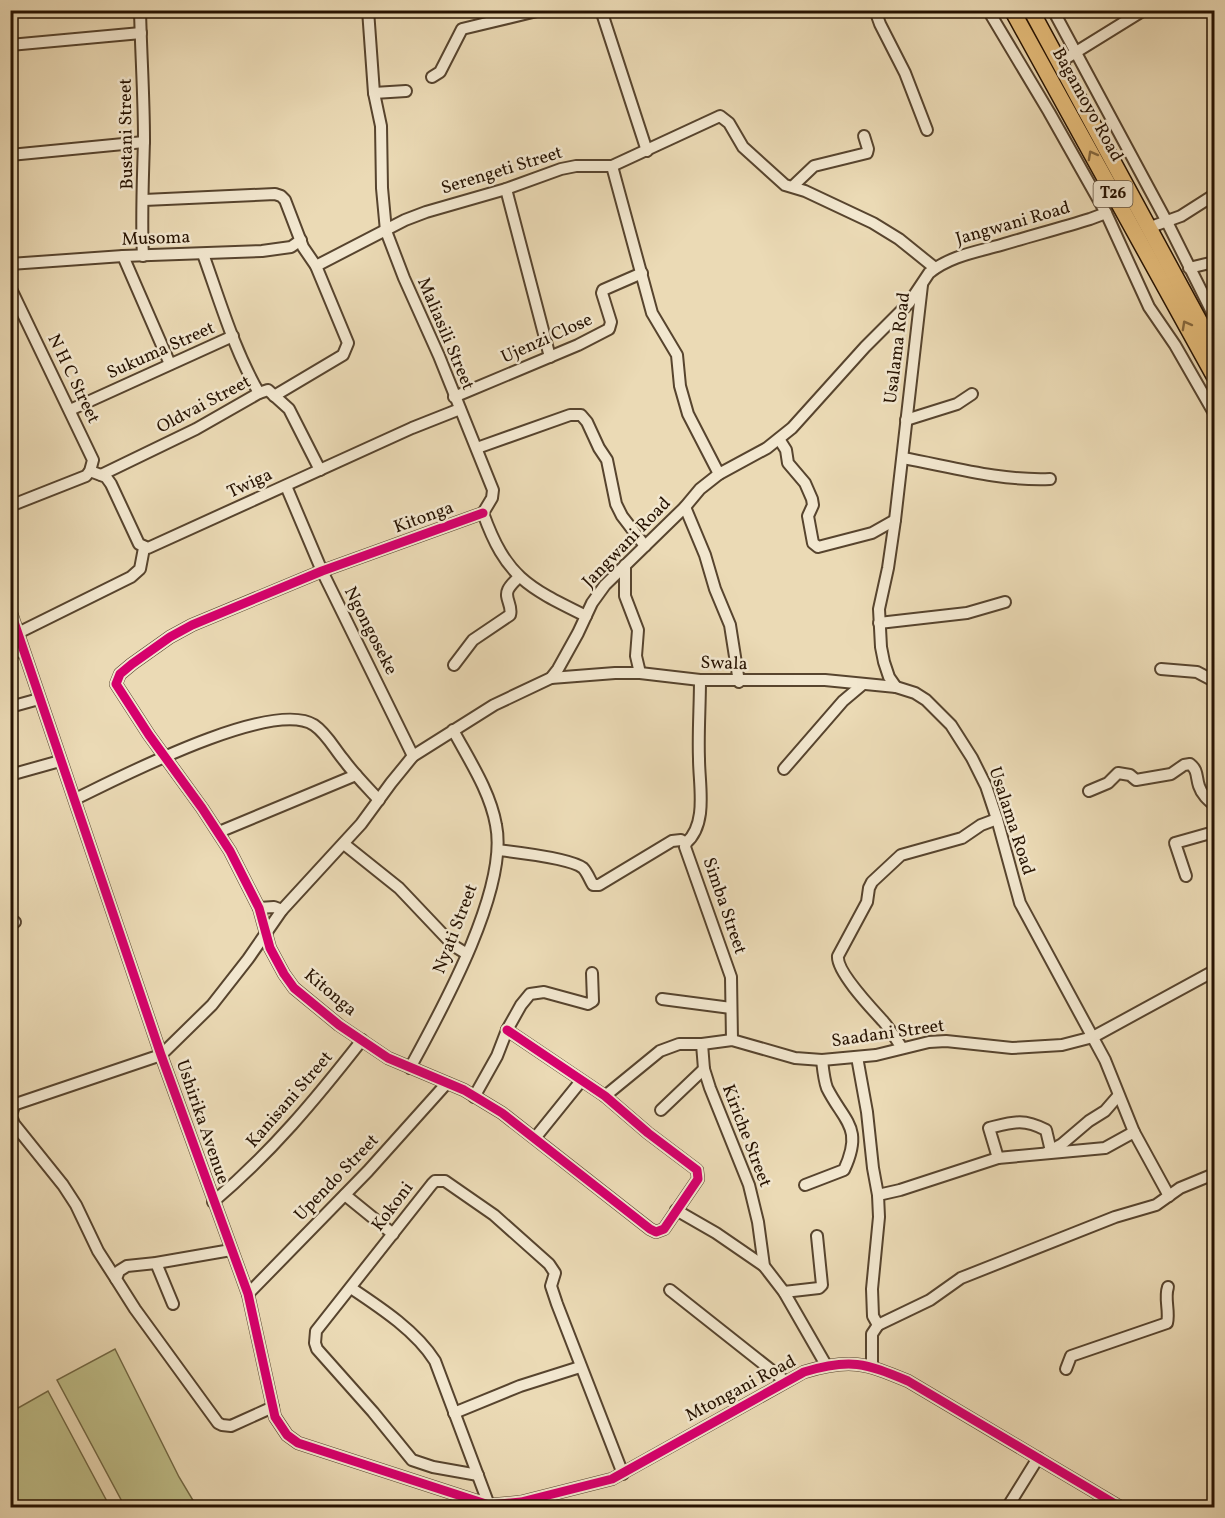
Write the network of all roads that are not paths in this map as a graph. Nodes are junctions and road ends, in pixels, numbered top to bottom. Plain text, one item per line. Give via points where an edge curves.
1 (140, 10) edge
2 (368, 10) edge
3 (541, 10) edge
4 (601, 10) edge
5 (875, 10) edge
6 (988, 10) edge
7 (1012, 10) edge
8 (1031, 10) edge
9 (1053, 10) edge
10 (1144, 10) edge
11 (141, 33) junction
12 (10, 45) edge
13 (1076, 52) junction
14 (1059, 62) junction
15 (432, 77) dead end
16 (406, 91) dead end
17 (374, 93) junction
18 (927, 130) dead end
19 (864, 136) dead end
20 (144, 142) junction
21 (647, 151) junction
22 (10, 155) edge
23 (612, 166) junction
24 (793, 186) junction
25 (506, 189) junction
26 (1215, 195) edge
27 (144, 200) junction
28 (1106, 213) junction
29 (1167, 222) junction
30 (1148, 228) junction
31 (386, 231) junction
32 (301, 240) junction
33 (203, 254) junction
34 (123, 256) junction
35 (143, 256) junction
36 (1215, 262) edge
37 (10, 264) edge
38 (316, 266) junction
39 (935, 268) junction
40 (1189, 268) junction
41 (642, 273) junction
42 (922, 282) junction
43 (10, 287) edge
44 (1215, 316) edge
45 (233, 336) junction
46 (1215, 348) edge
47 (550, 357) junction
48 (170, 364) junction
49 (1215, 376) edge
50 (259, 393) junction
51 (972, 394) dead end
52 (274, 396) junction
53 (454, 397) junction
54 (460, 409) junction
55 (70, 410) junction
56 (1215, 413) edge
57 (906, 420) junction
58 (779, 439) junction
59 (477, 448) junction
60 (903, 458) junction
61 (320, 470) junction
62 (95, 473) junction
63 (719, 474) junction
64 (1050, 479) dead end
65 (286, 486) junction
66 (10, 506) edge
67 (685, 507) junction
68 (483, 513) junction
69 (895, 520) junction
70 (645, 546) junction
71 (144, 548) junction
72 (625, 565) junction
73 (322, 572) junction
74 (519, 577) junction
75 (1005, 602) dead end
76 (10, 610) edge
77 (586, 616) junction
78 (879, 623) junction
79 (18, 633) junction
80 (23, 650) junction
81 (10, 654) edge
82 (454, 665) dead end
83 (1161, 669) dead end
84 (640, 673) junction
85 (551, 678) junction
86 (700, 680) junction
87 (1215, 681) edge
88 (739, 682) junction
89 (862, 685) junction
90 (896, 687) junction
91 (39, 699) junction
92 (10, 707) edge
93 (453, 730) junction
94 (413, 756) junction
95 (165, 757) junction
96 (60, 761) junction
97 (784, 769) dead end
98 (10, 775) edge
99 (356, 775) junction
100 (1089, 791) dead end
101 (75, 799) junction
102 (379, 800) junction
103 (1215, 805) edge
104 (997, 819) junction
105 (219, 832) junction
106 (1215, 832) edge
107 (706, 834) dead end
108 (689, 839) junction
109 (344, 844) junction
110 (498, 850) junction
111 (1186, 876) dead end
112 (259, 908) junction
113 (282, 910) junction
114 (266, 933) junction
115 (467, 954) junction
116 (1215, 971) edge
117 (592, 973) dead end
118 (662, 999) dead end
119 (731, 1008) junction
120 (507, 1030) junction
121 (1093, 1036) junction
122 (362, 1040) junction
123 (732, 1040) junction
124 (702, 1044) junction
125 (902, 1048) junction
126 (161, 1055) junction
127 (857, 1057) junction
128 (822, 1060) junction
129 (410, 1068) junction
130 (704, 1070) junction
131 (581, 1081) junction
132 (447, 1083) junction
133 (605, 1096) junction
134 (1118, 1096) junction
135 (474, 1097) junction
136 (12, 1105) edge
137 (661, 1110) dead end
138 (1134, 1132) junction
139 (535, 1138) junction
140 (1051, 1151) junction
141 (1040, 1155) junction
142 (998, 1158) junction
143 (1215, 1174) edge
144 (805, 1185) dead end
145 (345, 1195) junction
146 (878, 1195) junction
147 (1169, 1196) junction
148 (213, 1202) junction
149 (676, 1210) junction
150 (393, 1234) junction
151 (817, 1236) dead end
152 (231, 1250) junction
153 (156, 1263) junction
154 (764, 1266) junction
155 (116, 1279) junction
156 (1168, 1287) dead end
157 (351, 1288) junction
158 (670, 1290) dead end
159 (784, 1292) junction
160 (248, 1293) junction
161 (173, 1304) dead end
162 (878, 1325) junction
163 (826, 1365) junction
164 (872, 1366) junction
165 (580, 1367) junction
166 (1066, 1369) dead end
167 (785, 1381) junction
168 (273, 1407) junction
169 (454, 1413) junction
170 (1038, 1458) junction
171 (623, 1474) junction
172 (478, 1475) junction
173 (492, 1504) junction
174 (1007, 1508) edge
175 (1122, 1508) edge

1 - 11 street, Bustani Street
2 - 17 street, Maliasili Street
3 - 15 street via 462,29 440,72
4 - 21 street
5 - 18 street
6 - 28 street
49 -> 7 highway, Bagamoyo Road / T26
8 - 14 highway, Bagamoyo Road / T26
9 - 13 street
10 - 13 street
11 - 12 street
11 - 20 street, Bustani Street
13 - 14 street
13 - 29 street
14 - 30 highway, Bagamoyo Road / T26
16 - 17 street
17 - 31 street, Maliasili Street via 381,126
19 - 24 street via 867,153 814,166
20 - 22 street
20 - 27 street, Bustani Street
21 - 23 street, Serengeti Street
21 - 24 street, Serengeti Street via 720,116 729,123 743,147 785,185
23 - 25 street, Serengeti Street via 576,165
23 - 41 street
24 - 39 street, Serengeti Street via 873,223
25 - 31 street, Serengeti Street via 426,212
25 - 47 street
26 - 29 street
27 - 32 street via 279,194
27 - 35 street, Bustani Street
28 - 39 street, Jangwani Road via 971,252
28 - 56 street via 1149,307
29 - 30 street
29 - 40 street
30 - 46 highway, Bagamoyo Road / T26
31 - 38 street, Serengeti Street
31 - 53 street, Maliasili Street
32 - 33 street, Musoma via 291,247
32 - 38 street
33 - 35 street, Musoma
33 - 45 street
34 - 35 street, Musoma
34 - 37 street, Musoma
34 - 48 street
36 - 40 street
38 - 52 street via 345,333 347,348 339,358
39 - 42 street, Jangwani Road
40 - 44 street
41 - 47 street, Ujenzi Close via 603,290 611,322 609,329
41 - 63 street via 652,313 677,355 688,414
42 - 57 street, Usalama Road
42 - 58 street, Jangwani Road via 899,314
43 - 55 street, N H C Street
45 - 48 street, Sukuma Street
45 - 50 street
47 - 53 street, Ujenzi Close
48 - 55 street, Sukuma Street
50 - 52 street, Oldvai Street via 268,390
50 - 62 street, Oldvai Street via 196,429
51 - 57 street via 957,404
52 - 61 street, Oldvai Street via 289,409
53 - 54 street, Maliasili Street
54 - 59 street, Maliasili Street
54 - 61 street, Twiga
55 - 62 street, N H C Street via 91,454
57 - 60 street, Usalama Road
58 - 63 street, Jangwani Road
58 - 69 street via 788,463 805,483 812,499 808,516 813,543 818,547 872,533
59 - 68 street, Maliasili Street via 493,490
59 - 70 street via 570,415 581,416 608,460 616,504
60 - 64 street via 999,477
60 - 69 street, Usalama Road
61 - 65 street, Twiga
62 - 66 street
62 - 71 street via 111,484
63 - 67 street, Jangwani Road
65 - 71 street, Twiga
65 - 73 street, Ngongoseke
67 - 70 street, Jangwani Road
67 - 88 street via 730,625
68 - 73 street, Kitonga
68 - 74 street via 507,564
69 - 78 street, Usalama Road
70 - 72 street, Jangwani Road
71 - 79 street via 140,569 131,577
72 - 77 street, Jangwani Road via 605,585
72 - 84 street via 625,596 638,630 636,656
73 - 94 street, Ngongoseke
73 - 95 street, Kitonga via 192,625 120,674 116,684
74 - 77 street via 540,593
74 - 82 street via 507,590 510,615 473,640
75 - 78 street via 967,613
76 - 79 street, Ushirika Avenue
77 - 85 street, Jangwani Road
78 - 90 street, Usalama Road via 884,662
79 - 80 street, Ushirika Avenue
80 - 81 street
80 - 91 street, Ushirika Avenue
83 - 87 street via 1197,672
84 - 85 street, Swala
84 - 86 street, Swala
85 - 93 street
86 - 88 street, Swala
86 - 108 street, Simba Street via 699,818
88 - 89 street, Swala via 825,680
89 - 90 street, Swala
89 - 97 street via 843,700
90 - 104 street, Usalama Road via 926,700 951,725 986,786
91 - 92 street
91 - 96 street, Ushirika Avenue
93 - 94 street
93 - 110 street, Nyati Street via 489,799 497,827
94 - 102 street
95 - 99 street via 217,735 273,720 300,719 322,731
95 - 101 street
95 - 105 street, Kitonga
96 - 98 street
96 - 101 street, Ushirika Avenue
99 - 102 street
99 - 105 street
100 - 103 street via 1121,773 1136,780 1171,774 1190,764 1204,796
101 - 126 street, Ushirika Avenue
102 - 109 street
104 - 121 street, Usalama Road via 1020,903
104 - 125 street via 962,838 895,860 872,882 867,902 838,956 839,965
105 - 112 street, Kitonga
106 - 111 street via 1175,843
107 - 108 street
108 - 110 street via 672,841 599,885 593,885 582,868 558,859
108 - 119 street, Simba Street via 687,851 731,977
109 - 113 street
109 - 115 street via 399,888 454,946
110 - 115 street, Nyati Street via 484,910
112 - 113 street
112 - 114 street, Kitonga
113 - 114 street
114 - 122 street, Kitonga via 276,960 294,988
114 - 126 street via 212,1005
115 - 129 street, Nyati Street
116 - 121 street, Saadani Street
117 - 120 street via 593,1000 588,1004 535,992 521,1005
118 - 119 street
119 - 123 street, Simba Street
120 - 131 street, Kitonga
120 - 135 street
121 - 125 street, Saadani Street via 1076,1042 1012,1048 946,1041
121 - 134 street, Usalama Road
122 - 129 street, Kitonga
122 - 148 street, Kanisani Street via 277,1144
123 - 124 street, Saadani Street
123 - 128 street, Saadani Street via 795,1058
124 - 130 street, Kiriche Street
124 - 133 street, Saadani Street via 679,1044 660,1051
125 - 127 street, Saadani Street
126 - 136 street
126 - 148 street, Ushirika Avenue
127 - 128 street, Saadani Street
127 - 146 street
128 - 144 street via 826,1086 849,1122 852,1147 844,1170
129 - 132 street, Kitonga
130 - 137 street
130 - 154 street, Kiriche Street via 749,1185
131 - 133 street, Kitonga
131 - 139 street
132 - 135 street, Kitonga
132 - 145 street, Upendo Street
133 - 149 street, Kitonga via 697,1170 698,1179
134 - 138 street, Usalama Road
134 - 140 street via 1105,1111
135 - 139 street, Kitonga
136 - 155 street via 14,1124 63,1185
138 - 141 street via 1105,1148
138 - 147 street, Usalama Road
139 - 149 street, Kitonga via 656,1232 664,1229
140 - 141 street
140 - 142 street via 1046,1130 1022,1121 1013,1122 989,1128
141 - 142 street
142 - 146 street
143 - 147 street
145 - 150 street
145 - 160 street, Upendo Street
146 - 162 street via 872,1289 873,1316
147 - 162 street via 1148,1208 1115,1217 961,1278 930,1300
148 - 152 street, Ushirika Avenue
149 - 154 street
150 - 157 street, Kokoni
150 - 165 street, Kokoni via 435,1181 445,1181 494,1215 555,1273 553,1294
151 - 159 street via 822,1285
152 - 153 street
152 - 160 street, Ushirika Avenue
153 - 155 street via 128,1266 119,1271
153 - 161 street
154 - 159 street, Kiriche Street
155 - 168 street via 218,1423 231,1426
156 - 166 street via 1167,1323 1071,1356
157 - 169 street via 429,1352
157 - 172 street, Kokoni via 316,1331 317,1349 412,1460
158 - 167 street
159 - 163 street, Kiriche Street
160 - 168 street, Ushirika Avenue
162 - 164 street via 872,1334
163 - 164 street, Mtongani Road
163 - 167 street, Mtongani Road
164 - 170 street, Mtongani Road via 908,1381
165 - 169 street
165 - 171 street, Kokoni
167 - 171 street, Mtongani Road
168 - 173 street, Ushirika Avenue via 280,1427 298,1443
169 - 172 street
170 - 174 street
170 - 175 street, Mtongani Road
171 - 173 street, Mtongani Road via 521,1502
172 - 173 street

